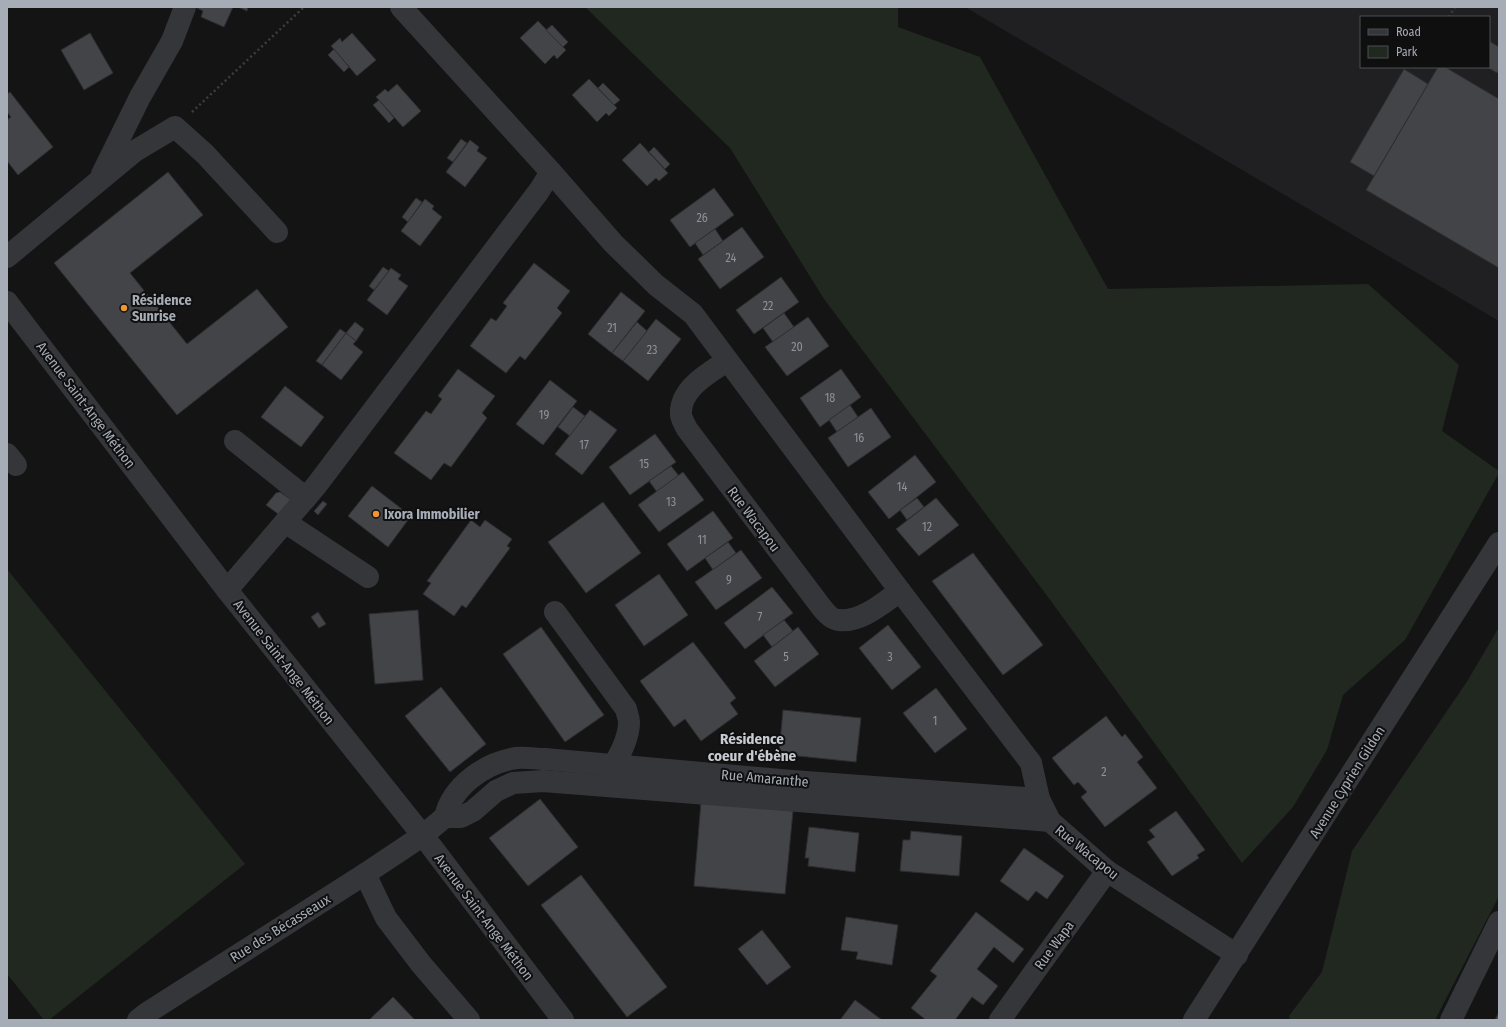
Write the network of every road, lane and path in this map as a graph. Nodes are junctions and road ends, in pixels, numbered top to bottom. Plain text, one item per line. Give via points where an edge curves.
1 (185, 7) edge
2 (304, 7) edge
3 (401, 7) edge
4 (1455, 7) edge
5 (1450, 16) edge
6 (175, 127) junction
7 (551, 172) junction
8 (100, 179) junction
9 (277, 232) dead end
10 (7, 257) edge
11 (7, 302) edge
12 (727, 361) junction
13 (235, 441) dead end
14 (306, 498) junction
15 (285, 522) junction
16 (1499, 543) edge
17 (368, 577) dead end
18 (227, 590) junction
19 (900, 591) junction
20 (555, 612) dead end
21 (613, 766) junction
22 (895, 788) junction
23 (1039, 799) junction
24 (893, 809) junction
25 (445, 817) junction
26 (1050, 821) junction
27 (422, 836) junction
28 (1107, 871) junction
29 (365, 874) junction
30 (1499, 922) edge
31 (1237, 955) junction
32 (138, 1020) edge
33 (469, 1020) edge
34 (563, 1020) edge
35 (1000, 1020) edge
36 (1194, 1020) edge
37 (1451, 1020) edge

1 - 8 street via 172,41 140,97
2 - 6 path
3 - 7 street, Rue Wacapou
4 - 5 path
6 - 8 street via 135,151
6 - 9 street via 205,154
7 - 12 street, Rue Wacapou via 613,244 693,314
7 - 14 street
8 - 10 street
11 - 18 street, Avenue Saint-Ange Méthon
12 - 19 street, Rue Wacapou
12 - 19 street, Rue Wacapou via 706,374 687,393 682,404 681,416 687,429 830,616 839,620 860,618
13 - 14 street
14 - 15 street
15 - 17 street
15 - 18 street
16 - 31 street, Avenue Cyprien Gildon
18 - 27 street, Avenue Saint-Ange Méthon
19 - 23 street, Rue Wacapou via 1031,763
20 - 21 street via 626,709 629,722 624,746
21 - 22 street, Rue Amaranthe
21 - 25 street, Rue Amaranthe via 518,758 499,762 483,770 453,796
22 - 23 street, Rue Amaranthe
22 - 24 street
23 - 26 street, Rue Wacapou
24 - 25 street, Rue Amaranthe via 527,781 513,783 496,791 473,811 460,817
24 - 26 street, Rue Amaranthe
25 - 27 street
26 - 28 street, Rue Wacapou
27 - 29 street, Rue des Bécasseaux
27 - 34 street, Avenue Saint-Ange Méthon
28 - 31 street, Rue Wacapou
28 - 35 street, Rue Wapa
29 - 32 street, Rue des Bécasseaux
29 - 33 street via 386,918
30 - 37 street
31 - 36 street, Avenue Cyprien Gildon

